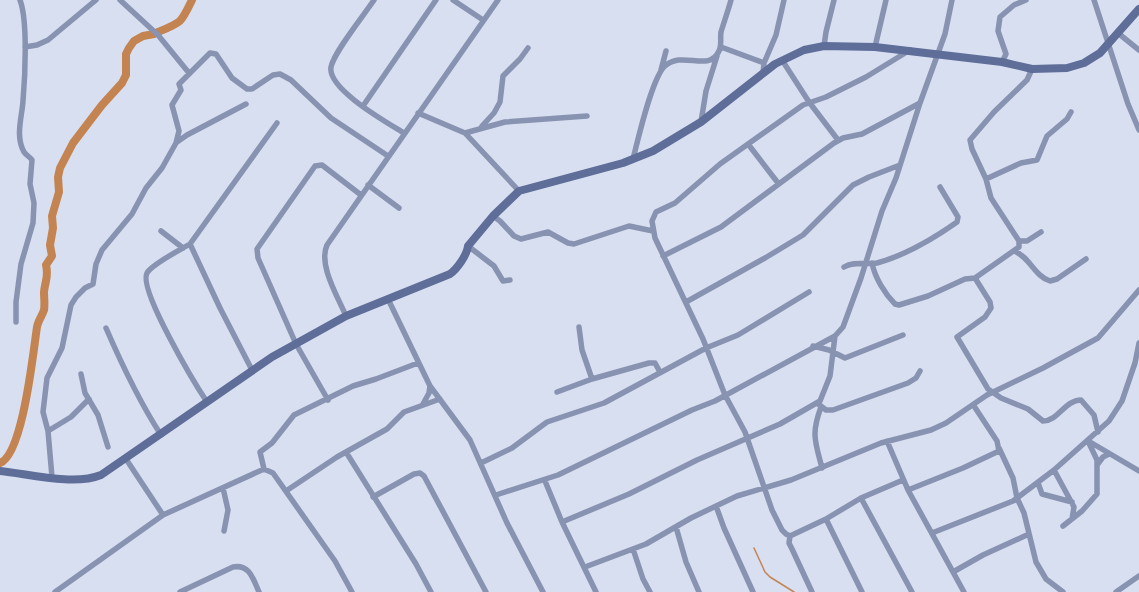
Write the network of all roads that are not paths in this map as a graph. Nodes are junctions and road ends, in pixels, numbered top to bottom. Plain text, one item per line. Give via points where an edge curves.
1 (20, 0) edge
2 (96, 0) edge
3 (120, 0) edge
4 (374, 0) edge
5 (436, 0) edge
6 (452, 0) edge
7 (498, 0) edge
8 (731, 0) edge
9 (784, 0) edge
10 (834, 0) edge
11 (886, 0) edge
12 (952, 0) edge
13 (1026, 0) edge
14 (1094, 0) edge
15 (1019, 1) edge
16 (1139, 9) edge
17 (483, 20) junction
18 (1118, 33) junction
19 (1108, 44) junction
20 (824, 46) junction
21 (25, 47) junction
22 (721, 47) junction
23 (875, 47) junction
24 (528, 48) dead end
25 (910, 50) junction
26 (1139, 50) edge
27 (666, 51) dead end
28 (938, 54) junction
29 (716, 56) junction
30 (782, 60) junction
31 (1002, 62) junction
32 (764, 63) junction
33 (1032, 69) junction
34 (661, 70) junction
35 (189, 73) junction
36 (763, 74) junction
37 (810, 102) junction
38 (920, 103) junction
39 (246, 104) dead end
40 (363, 106) junction
41 (1071, 112) dead end
42 (418, 113) junction
43 (587, 116) dead end
44 (701, 122) junction
45 (278, 123) dead end
46 (480, 128) junction
47 (1139, 130) edge
48 (404, 133) junction
49 (465, 133) junction
50 (838, 140) junction
51 (176, 142) junction
52 (748, 144) junction
53 (388, 156) junction
54 (633, 159) junction
55 (900, 165) junction
56 (986, 179) junction
57 (778, 184) junction
58 (368, 186) junction
59 (940, 188) dead end
60 (519, 191) junction
61 (361, 195) junction
62 (399, 208) dead end
63 (493, 216) junction
64 (161, 231) dead end
65 (653, 231) junction
66 (1041, 232) dead end
67 (1019, 241) junction
68 (190, 244) junction
69 (468, 246) junction
70 (183, 248) junction
71 (1014, 251) junction
72 (663, 256) junction
73 (1086, 259) dead end
74 (869, 263) junction
75 (844, 267) dead end
76 (976, 278) junction
77 (510, 280) dead end
78 (1139, 290) edge
79 (809, 292) dead end
80 (388, 298) junction
81 (686, 302) junction
82 (346, 316) junction
83 (16, 322) dead end
84 (579, 327) dead end
85 (106, 328) dead end
86 (903, 335) dead end
87 (835, 336) junction
88 (1139, 343) edge
89 (296, 344) junction
90 (813, 346) junction
91 (706, 348) junction
92 (833, 353) junction
93 (418, 363) junction
94 (252, 370) junction
95 (920, 371) dead end
96 (660, 372) junction
97 (81, 374) dead end
98 (592, 379) junction
99 (430, 386) junction
100 (557, 392) dead end
101 (993, 393) junction
102 (725, 395) junction
103 (89, 399) junction
104 (440, 399) junction
105 (328, 400) junction
106 (207, 402) junction
107 (422, 405) junction
108 (819, 405) junction
109 (974, 406) junction
110 (48, 432) junction
111 (1098, 432) junction
112 (161, 435) junction
113 (747, 439) junction
114 (887, 441) junction
115 (1088, 441) junction
116 (108, 447) dead end
117 (999, 448) junction
118 (346, 452) junction
119 (1109, 454) junction
120 (126, 459) junction
121 (481, 463) junction
122 (1096, 465) junction
123 (822, 468) junction
124 (264, 469) junction
125 (1054, 470) junction
126 (0, 471) edge
127 (1139, 471) edge
128 (52, 477) junction
129 (903, 480) junction
130 (545, 481) junction
131 (1038, 483) junction
132 (223, 488) junction
133 (764, 488) junction
134 (908, 490) junction
135 (286, 491) junction
136 (496, 495) junction
137 (373, 497) junction
138 (862, 498) junction
139 (1017, 498) junction
140 (1072, 502) junction
141 (716, 506) junction
142 (163, 515) junction
143 (826, 519) junction
144 (1072, 519) junction
145 (562, 522) junction
146 (1063, 526) dead end
147 (676, 527) junction
148 (224, 531) dead end
149 (932, 533) junction
150 (1029, 534) junction
151 (790, 536) junction
152 (634, 549) junction
153 (585, 567) junction
154 (953, 572) junction
155 (1139, 576) edge
156 (697, 591) edge
157 (55, 592) edge
158 (180, 592) edge
159 (259, 592) edge
160 (352, 592) edge
161 (431, 592) edge
162 (486, 592) edge
163 (543, 592) edge
164 (596, 592) edge
165 (650, 592) edge
166 (753, 592) edge
167 (812, 592) edge
168 (862, 592) edge
169 (912, 592) edge
170 (964, 592) edge
171 (1064, 592) edge
172 (1116, 592) edge

1 - 21 street
2 - 21 street via 48,40
3 - 35 street via 158,35
4 - 40 street via 341,48 331,68 341,90
5 - 40 street
6 - 17 street
7 - 17 street
8 - 22 street via 721,32
9 - 32 street via 776,35
10 - 20 street
11 - 23 street
12 - 28 street
13 - 15 street
14 - 19 street
15 - 31 street via 1000,17 998,31 1006,54
16 - 18 street
17 - 42 street
18 - 19 street
18 - 26 street
19 - 33 street via 1095,56 1076,66
19 - 47 street
20 - 23 street
20 - 30 street via 804,50
21 - 83 street via 19,136 24,153 32,160 30,184 34,212 31,234 21,264
22 - 29 street
22 - 32 street
23 - 25 street
24 - 46 street via 503,76 500,102
25 - 28 street
25 - 37 street via 866,77
27 - 34 street
28 - 31 street
28 - 38 street
29 - 34 street via 705,62 690,59 676,61
29 - 44 street
30 - 36 street
30 - 37 street
31 - 33 street
32 - 36 street
33 - 56 street via 1027,80 970,140
34 - 54 street
35 - 51 street via 180,83 181,90 172,105 179,131
35 - 53 street via 212,52 234,80 247,89 252,89 273,75 286,76 332,118
36 - 44 street
37 - 50 street
37 - 52 street
38 - 50 street via 862,134
38 - 55 street
39 - 51 street
40 - 48 street
41 - 56 street via 1067,119 1047,136 1037,160 1021,163
42 - 48 street
42 - 49 street
43 - 46 street via 505,122
44 - 54 street via 665,145
45 - 68 street
46 - 49 street
48 - 53 street
49 - 60 street
50 - 57 street
51 - 110 street via 132,214 102,250 96,264 93,284 85,288 71,305 62,348 46,386 43,412
52 - 57 street
52 - 65 street via 707,173 675,203 659,209 654,215
53 - 58 street
54 - 60 street
55 - 74 street
55 - 81 street via 853,185 803,235
56 - 67 street via 990,198
57 - 72 street via 721,226
58 - 61 street
58 - 62 street
59 - 74 street via 958,216 958,222 920,246
60 - 63 street
61 - 82 street via 330,240 324,254 326,271
61 - 89 street via 318,165 257,249 258,258
63 - 65 street via 517,238 530,238 548,232 574,244 629,226
63 - 69 street
64 - 70 street
65 - 72 street
66 - 67 street via 1026,241
67 - 71 street via 1019,247
68 - 70 street
68 - 94 street
69 - 77 street via 494,266 503,281
69 - 80 street via 450,274
70 - 106 street via 149,271 146,283 174,348
71 - 73 street via 1023,256 1039,276 1050,281
71 - 76 street
72 - 81 street
74 - 75 street
74 - 76 street via 897,305 914,301 965,279
74 - 87 street via 843,327
76 - 101 street via 991,308 981,321 957,336 985,385
78 - 101 street via 1098,338
79 - 91 street via 738,335
80 - 82 street
80 - 93 street
81 - 91 street
82 - 89 street
84 - 98 street via 582,350
85 - 112 street via 128,379
86 - 92 street via 845,358
87 - 90 street
87 - 92 street
88 - 111 street via 1122,401
89 - 94 street
89 - 105 street
90 - 92 street
90 - 102 street
91 - 96 street
91 - 102 street
92 - 108 street via 828,384
93 - 99 street
93 - 105 street via 353,386
94 - 106 street
95 - 108 street via 916,378 908,383 884,393 833,410 826,410
96 - 98 street via 655,363 649,363
96 - 121 street via 604,403 547,422 512,448
97 - 103 street
98 - 100 street
99 - 104 street
99 - 107 street via 427,399
101 - 109 street
101 - 111 street via 1028,409 1043,422 1051,419 1072,402 1081,400 1094,415
102 - 113 street
102 - 130 street
103 - 110 street via 71,417
103 - 116 street via 98,415
104 - 107 street
104 - 121 street via 465,433
105 - 124 street via 291,418 272,443 260,452
106 - 112 street
107 - 118 street via 404,412 387,429
108 - 113 street
108 - 123 street via 813,436
109 - 114 street via 939,427
109 - 117 street via 995,437
110 - 128 street
111 - 115 street
112 - 120 street
113 - 133 street
113 - 145 street via 636,491
114 - 123 street
114 - 129 street
115 - 119 street
115 - 122 street via 1096,455
115 - 125 street
117 - 134 street via 997,453
117 - 139 street via 1013,478
118 - 135 street
118 - 137 street
119 - 122 street
119 - 127 street
120 - 128 street via 95,478
120 - 142 street
121 - 136 street
122 - 144 street via 1097,494
123 - 133 street
124 - 132 street
124 - 135 street via 271,470
125 - 131 street
125 - 140 street
126 - 128 street
129 - 134 street
129 - 138 street
130 - 136 street
130 - 145 street
131 - 139 street
131 - 140 street via 1042,494
132 - 142 street
132 - 148 street via 228,510
133 - 141 street
133 - 151 street via 782,530
134 - 149 street
135 - 160 street
136 - 163 street
137 - 161 street
137 - 162 street via 414,474 420,473 424,476
138 - 143 street
138 - 169 street
139 - 149 street
139 - 150 street
140 - 144 street via 1075,512
141 - 147 street
141 - 166 street
142 - 157 street
143 - 151 street
143 - 168 street
144 - 146 street
145 - 153 street
147 - 152 street
147 - 156 street
149 - 154 street
150 - 154 street
150 - 171 street via 1041,573
151 - 167 street via 789,543
152 - 153 street
152 - 165 street via 643,579
153 - 164 street
154 - 170 street
155 - 172 street
158 - 159 street via 239,566 248,571

